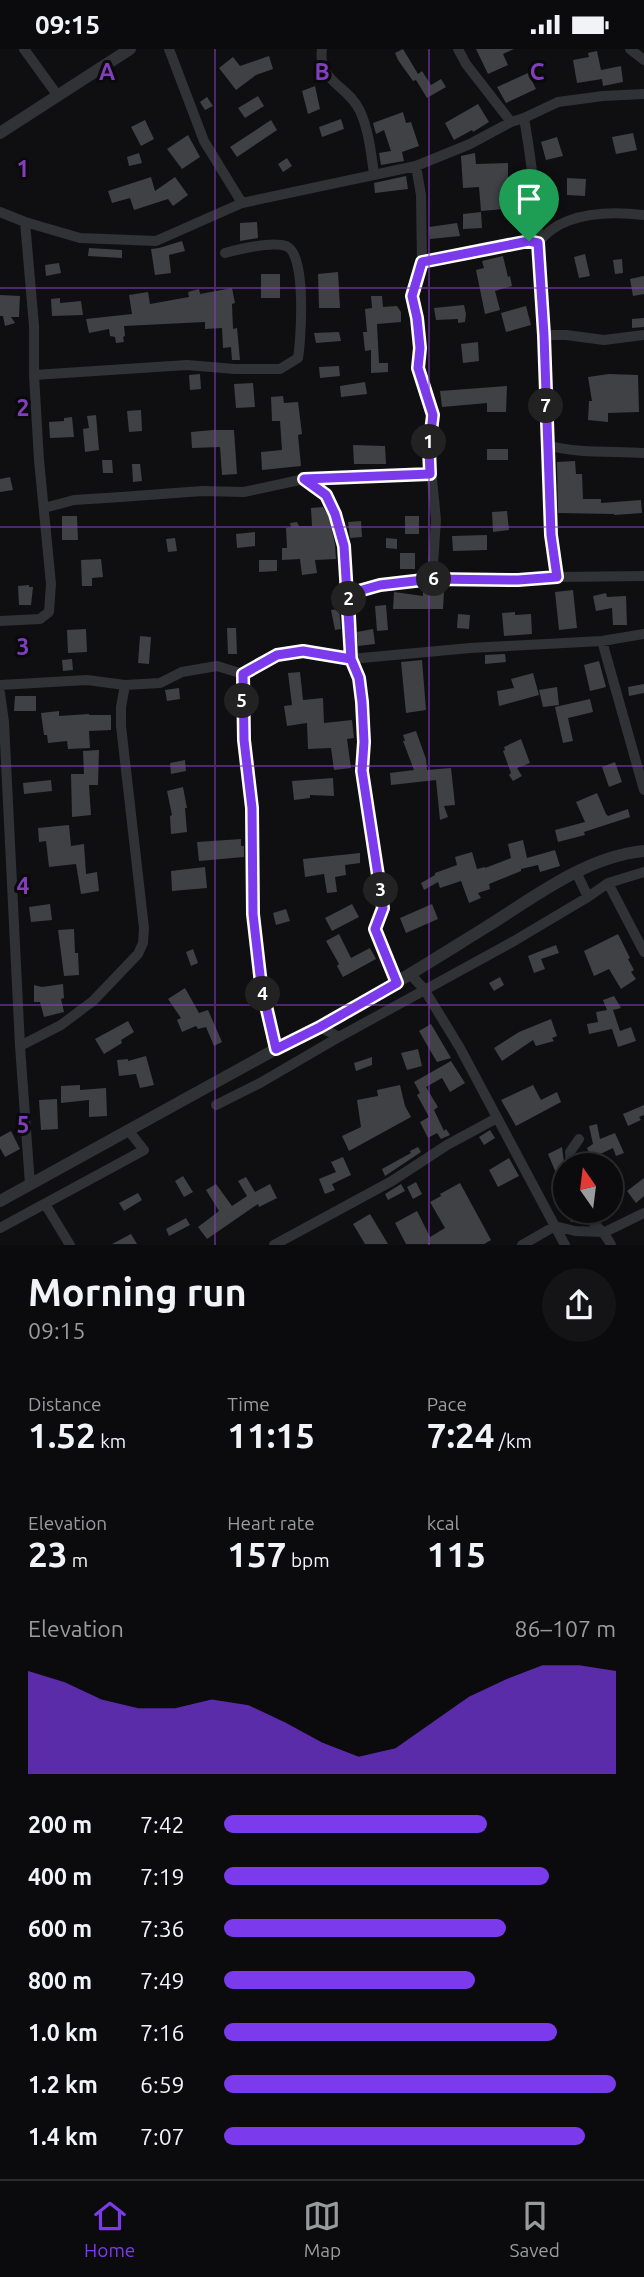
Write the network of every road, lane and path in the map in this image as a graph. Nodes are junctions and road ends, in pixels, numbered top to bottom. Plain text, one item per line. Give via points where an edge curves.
1 (24, 49) edge
2 (130, 49) edge
3 (169, 49) edge
4 (458, 49) edge
5 (630, 49) edge
6 (320, 51) edge
7 (644, 60) edge
8 (644, 94) edge
9 (58, 96) junction
10 (524, 118) junction
11 (511, 122) junction
12 (0, 134) edge
13 (416, 166) junction
14 (374, 174) junction
15 (242, 203) junction
16 (0, 212) edge
17 (644, 215) edge
18 (24, 222) junction
19 (537, 222) junction
20 (554, 227) junction
21 (538, 243) junction
22 (225, 253) dead end
23 (422, 262) junction
24 (544, 335) junction
25 (644, 335) edge
26 (34, 375) junction
27 (547, 445) junction
28 (644, 453) edge
29 (430, 474) junction
30 (304, 479) junction
31 (44, 507) junction
32 (644, 576) edge
33 (557, 577) junction
34 (432, 579) junction
35 (348, 594) junction
36 (0, 621) edge
37 (644, 634) edge
38 (602, 641) junction
39 (351, 659) junction
40 (243, 674) junction
41 (0, 685) edge
42 (125, 685) junction
43 (0, 693) edge
44 (644, 790) edge
45 (644, 851) edge
46 (576, 872) junction
47 (644, 872) edge
48 (608, 883) junction
49 (588, 897) junction
50 (644, 953) edge
51 (410, 974) junction
52 (397, 983) junction
53 (424, 989) junction
54 (320, 1027) junction
55 (340, 1037) junction
56 (20, 1046) junction
57 (276, 1049) junction
58 (216, 1105) dead end
59 (497, 1118) junction
60 (128, 1130) junction
61 (579, 1139) dead end
62 (570, 1153) edge
63 (30, 1185) junction
64 (0, 1202) edge
65 (45, 1204) junction
66 (644, 1213) edge
67 (595, 1223) edge
68 (555, 1226) junction
69 (0, 1228) edge
70 (605, 1232) junction
71 (70, 1244) edge
72 (274, 1244) edge
73 (522, 1244) edge
74 (565, 1244) edge
75 (611, 1244) edge

1 - 9 street
2 - 9 street
3 - 15 street via 204,141
4 - 11 street
5 - 7 street
6 - 14 street via 331,81 349,93 359,109 368,130
8 - 10 street via 558,102
9 - 12 street
10 - 11 street
10 - 19 street
11 - 13 street
13 - 14 street
13 - 23 street
14 - 15 street
15 - 18 street via 156,241 80,238
16 - 18 street
17 - 20 street via 607,214
18 - 26 street
19 - 20 street
19 - 21 street
20 - 21 street
21 - 23 street
21 - 24 street
22 - 26 street via 289,247 296,261 302,322 298,358 280,369 187,365
23 - 29 street via 412,296 420,348 418,368 433,415
24 - 25 street via 604,340
24 - 27 street
26 - 31 street
27 - 28 street via 589,452
27 - 33 street
29 - 30 street
29 - 34 street via 436,520
30 - 31 street via 244,492 121,496
30 - 35 street via 326,495 335,514 344,546
31 - 36 street via 49,612 40,619
32 - 33 street
33 - 34 street
34 - 35 street
35 - 39 street
37 - 38 street
38 - 39 street
38 - 44 street
39 - 40 street via 303,651 277,655
39 - 52 street via 359,678 362,771 383,908 375,929
40 - 42 street via 217,666 182,672 160,683
40 - 57 street via 254,926
41 - 42 street via 88,681
42 - 56 street via 121,726 143,943 93,1001 61,1025
43 - 56 street
45 - 46 street via 610,857
46 - 49 street
46 - 51 street
47 - 48 street
48 - 49 street
48 - 50 street
49 - 53 street
51 - 52 street
51 - 53 street
52 - 54 street
53 - 55 street
53 - 59 street
54 - 55 street
54 - 57 street
55 - 58 street
56 - 63 street
57 - 60 street
59 - 68 street
59 - 72 street
60 - 63 street
60 - 65 street via 144,1150
61 - 62 street
63 - 64 street
65 - 69 street
65 - 71 street
66 - 70 street
67 - 70 street
68 - 70 street
68 - 73 street
68 - 74 street
70 - 75 street

